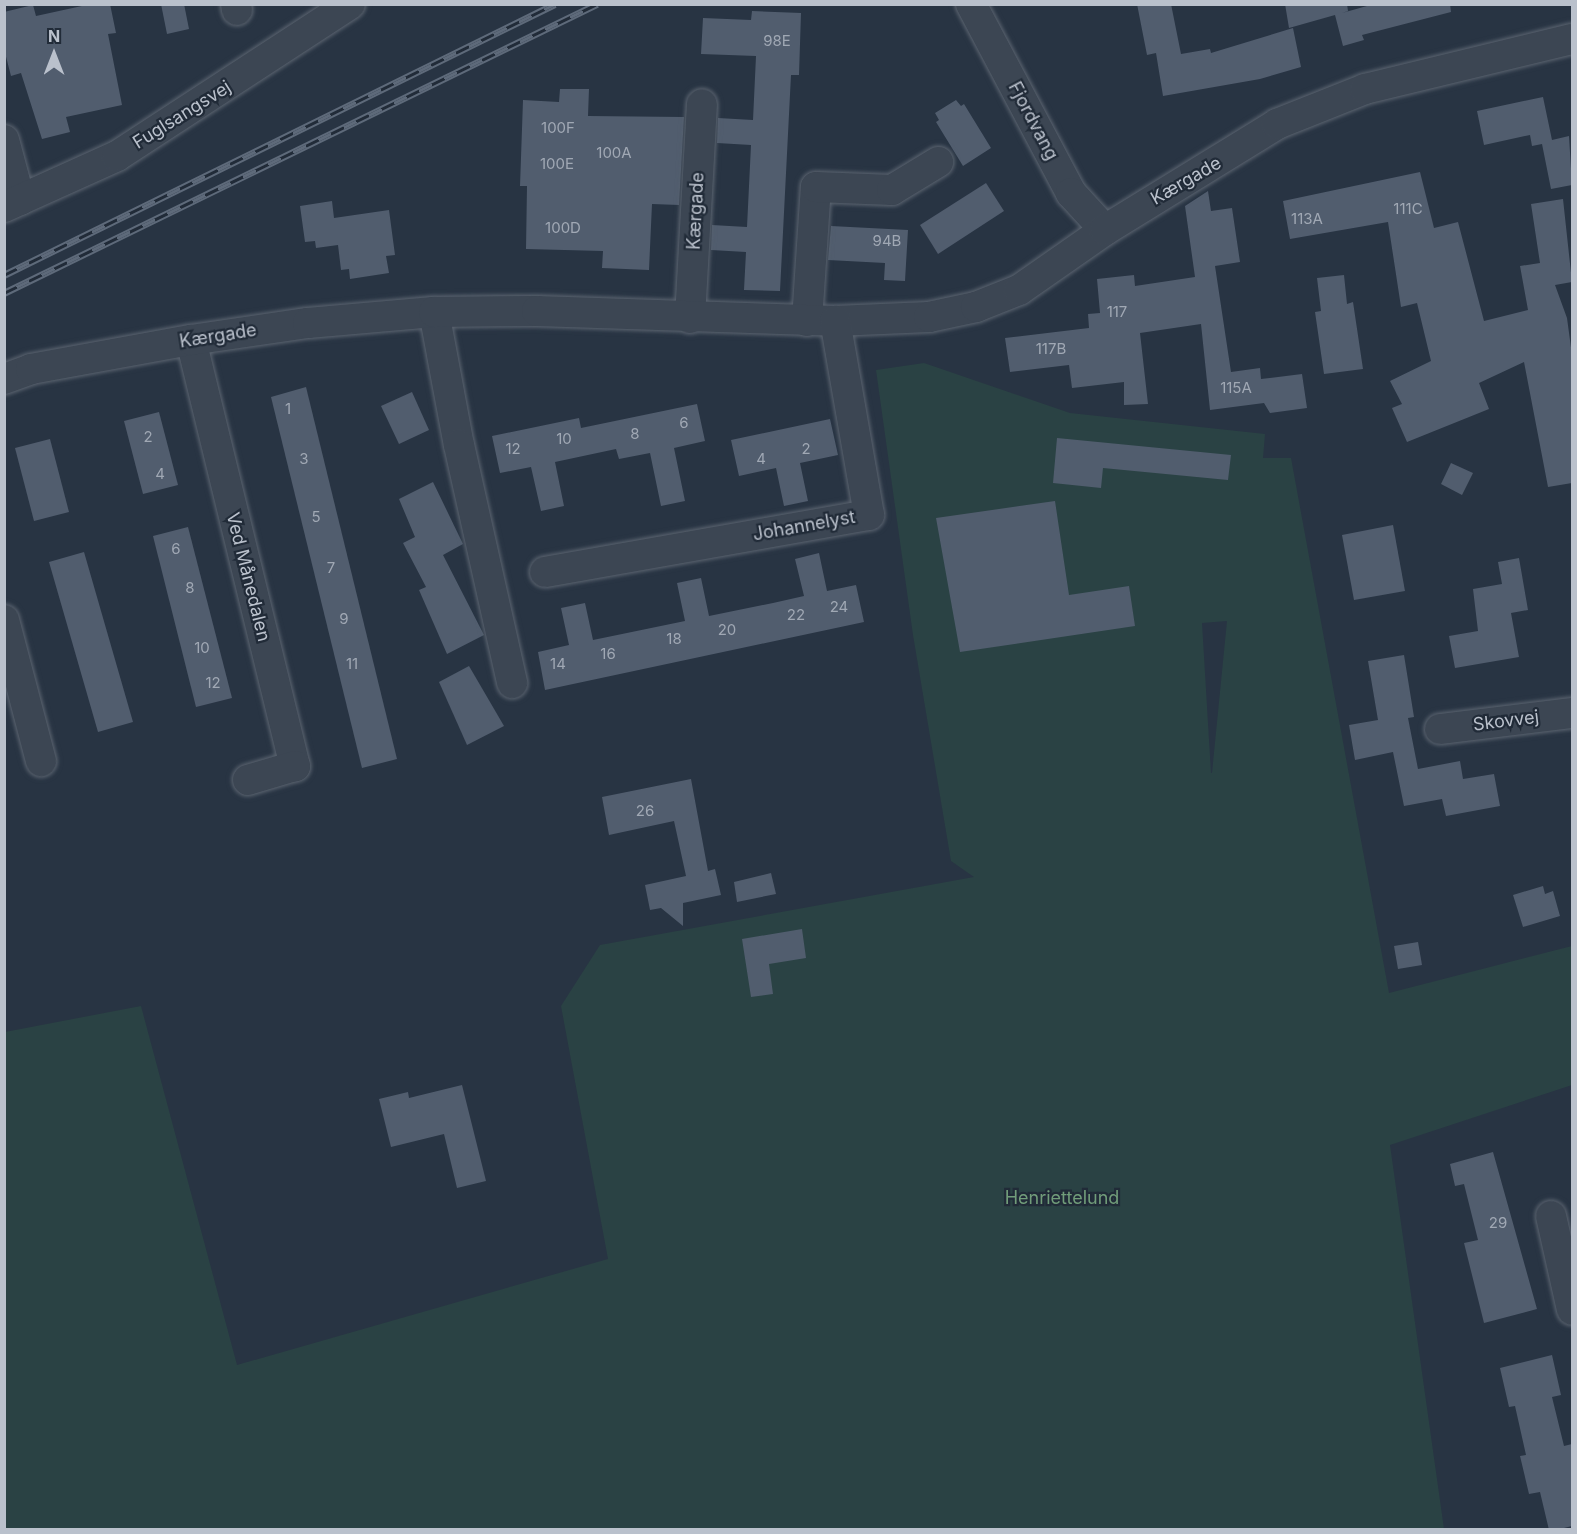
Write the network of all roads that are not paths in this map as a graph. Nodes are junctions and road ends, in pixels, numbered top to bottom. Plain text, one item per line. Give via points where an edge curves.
1 (350, 4) edge
2 (971, 4) edge
3 (1572, 39) edge
4 (702, 104) dead end
5 (4, 140) edge
6 (938, 162) dead end
7 (12, 204) edge
8 (1106, 230) junction
9 (434, 312) junction
10 (690, 318) junction
11 (821, 321) junction
12 (191, 340) junction
13 (4, 380) edge
14 (545, 572) dead end
15 (4, 620) edge
16 (512, 683) dead end
17 (1572, 713) edge
18 (1440, 729) dead end
19 (41, 761) dead end
20 (248, 780) dead end
21 (1551, 1216) dead end
22 (1572, 1310) edge

1 - 7 street, Fuglsangsvej via 117,156
2 - 8 street, Fjordvang via 1071,193
3 - 8 street, Kærgade via 1365,89 1317,107 1277,124
4 - 10 street, Kærgade
5 - 7 street
6 - 11 street via 892,190 816,187
8 - 11 street, Kærgade via 1019,290 976,308 929,317
9 - 10 street, Kærgade via 537,311
9 - 12 street, Kærgade via 308,323
9 - 16 street via 456,434
10 - 11 street, Kærgade
11 - 14 street, Johannelyst via 869,515
12 - 13 street, Kærgade via 31,369
12 - 20 street, Ved Månedalen via 296,766
15 - 19 street
17 - 18 street, Skovvej
21 - 22 street

